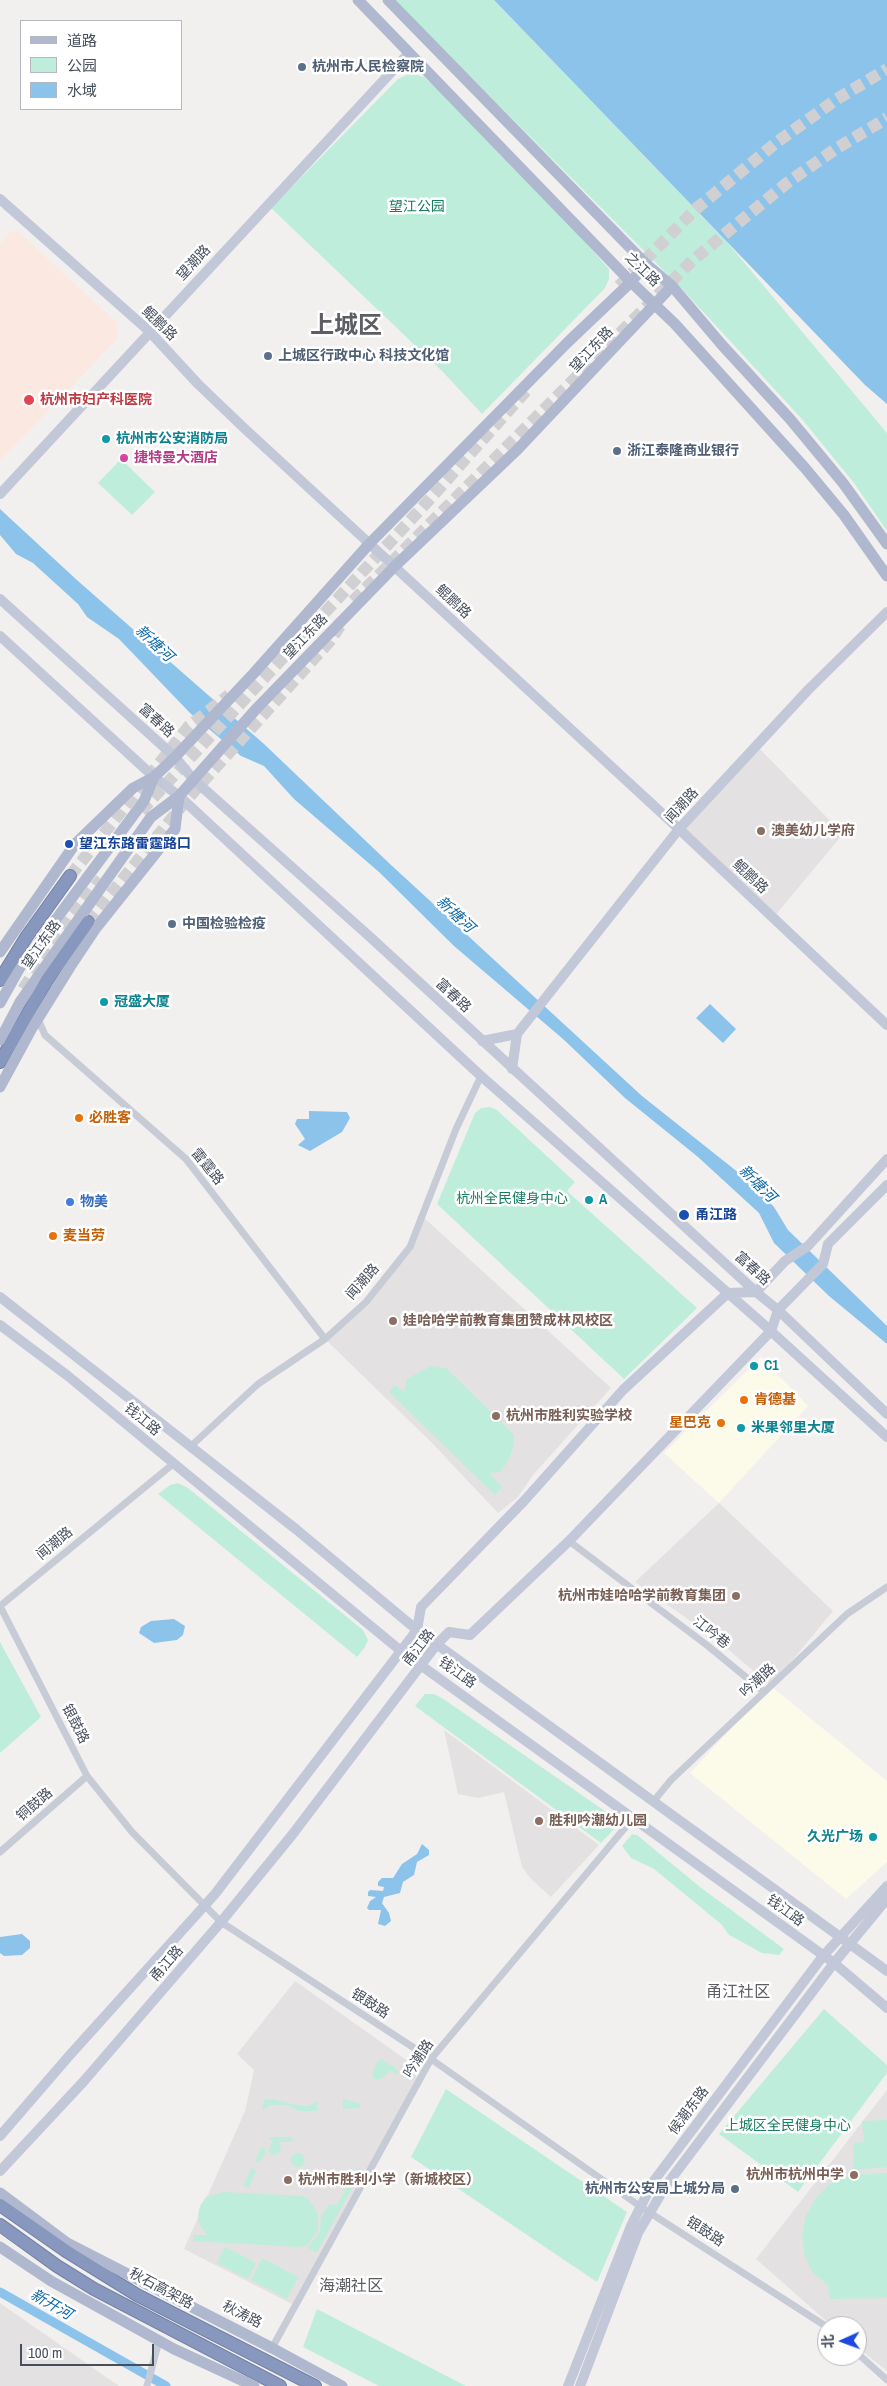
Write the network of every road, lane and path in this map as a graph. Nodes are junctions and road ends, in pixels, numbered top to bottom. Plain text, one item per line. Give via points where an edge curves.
1 (358, 0) edge
2 (388, 0) edge
3 (409, 53) junction
4 (0, 199) edge
5 (646, 264) junction
6 (632, 282) junction
7 (672, 286) junction
8 (656, 304) junction
9 (149, 331) junction
10 (1, 492) edge
11 (370, 543) junction
12 (887, 544) edge
13 (395, 566) junction
14 (887, 576) edge
15 (0, 599) edge
16 (887, 612) edge
17 (0, 636) edge
18 (175, 757) junction
19 (154, 777) junction
20 (193, 779) junction
21 (178, 796) junction
22 (679, 829) junction
23 (70, 876) tunnel mouth
24 (88, 922) tunnel mouth
25 (0, 952) edge
26 (0, 980) edge
27 (0, 1003) edge
28 (38, 1019) junction
29 (887, 1025) edge
30 (517, 1034) junction
31 (45, 1035) junction
32 (27, 1037) junction
33 (0, 1040) edge
34 (482, 1041) junction
35 (0, 1062) edge
36 (512, 1069) junction
37 (481, 1076) junction
38 (0, 1087) edge
39 (887, 1159) edge
40 (887, 1185) edge
41 (756, 1292) junction
42 (728, 1293) junction
43 (0, 1297) edge
44 (778, 1310) junction
45 (0, 1325) edge
46 (771, 1331) junction
47 (325, 1339) junction
48 (887, 1414) edge
49 (887, 1437) edge
50 (190, 1447) junction
51 (173, 1464) junction
52 (569, 1541) junction
53 (887, 1587) edge
54 (0, 1606) edge
55 (417, 1630) junction
56 (437, 1644) junction
57 (402, 1650) junction
58 (423, 1665) junction
59 (764, 1692) junction
60 (87, 1776) junction
61 (653, 1802) junction
62 (634, 1817) junction
63 (0, 1852) edge
64 (887, 1886) edge
65 (887, 1899) edge
66 (204, 1907) junction
67 (221, 1922) junction
68 (841, 1935) junction
69 (852, 1944) junction
70 (823, 1956) junction
71 (834, 1963) junction
72 (887, 1971) edge
73 (887, 2008) edge
74 (431, 2059) junction
75 (0, 2136) edge
76 (0, 2171) edge
77 (0, 2193) edge
78 (0, 2205) edge
79 (641, 2207) junction
80 (651, 2212) junction
81 (0, 2225) edge
82 (0, 2247) edge
83 (817, 2320) edge
84 (159, 2341) junction
85 (272, 2348) junction
86 (867, 2362) edge
87 (887, 2380) edge
88 (147, 2386) edge
89 (254, 2386) edge
90 (280, 2386) edge
91 (315, 2386) edge
92 (342, 2386) edge
93 (568, 2386) edge
94 (580, 2386) edge

1 - 3 main road, 之江路
2 - 5 main road, 之江路
3 - 6 main road, 之江路
3 - 9 street, 望潮路
4 - 9 street, 鲲鹏路
5 - 6 main road, 望江东路
5 - 7 main road, 之江路
6 - 8 main road, 之江路
6 - 11 main road, 望江东路 via 568,342
7 - 8 main road, 望江东路
7 - 12 main road, 之江路 via 843,483
8 - 13 main road, 望江东路 via 517,450
8 - 14 main road, 之江路 via 805,468 844,515
9 - 10 street, 望潮路
9 - 11 street, 鲲鹏路 via 198,384
11 - 13 street, 鲲鹏路
11 - 18 main road, 望江东路
13 - 20 main road, 望江东路
13 - 22 street, 鲲鹏路
15 - 18 street, 富春路
16 - 22 street, 闻潮路 via 808,690
17 - 19 street
18 - 19 main road, 望江东路
18 - 20 street, 富春路
19 - 21 street
19 - 25 main road via 133,788 75,844
19 - 27 main road, 望江东路 via 144,801 19,970
20 - 21 main road, 望江东路
20 - 34 street, 富春路
21 - 28 main road via 175,829 96,928
21 - 33 main road, 望江东路 via 151,817 20,1002
21 - 37 street
22 - 29 street, 鲲鹏路
22 - 30 street, 闻潮路
23 - 26 highway
24 - 35 highway via 47,980
28 - 31 street, 雷霆路
28 - 32 main road
30 - 34 street
30 - 36 street
31 - 32 street
31 - 47 street, 雷霆路 via 186,1159
32 - 38 main road
34 - 36 street, 富春路
36 - 41 street, 富春路
37 - 42 street
37 - 47 street, 闻潮路 via 456,1128 410,1246 366,1302
39 - 41 street via 808,1246 785,1262
40 - 44 street, 甬江路 via 828,1244 823,1264
41 - 42 street
41 - 44 street, 富春路
42 - 46 street
42 - 55 street, 甬江路 via 623,1390 524,1501 420,1607
43 - 50 street, 钱江路
44 - 46 street, 甬江路
44 - 48 street, 富春路
45 - 51 street, 钱江路 via 68,1376
46 - 49 street
46 - 52 street, 甬江路
47 - 50 street, 闻潮路 via 258,1384
50 - 55 street, 钱江路 via 297,1530
51 - 54 street, 闻潮路
51 - 57 street, 钱江路
52 - 56 street, 甬江路 via 470,1635 449,1632
52 - 59 street, 江吟巷
53 - 59 street, 吟潮路 via 847,1614
54 - 60 street, 银鼓路
55 - 56 street, 钱江路
55 - 57 street, 甬江路
56 - 58 street, 甬江路
56 - 61 street, 钱江路
57 - 58 street, 钱江路
57 - 66 street, 甬江路
58 - 62 street, 钱江路
58 - 67 street, 甬江路
59 - 61 street, 吟潮路 via 671,1780
60 - 63 street, 铜鼓路
60 - 66 street, 银鼓路 via 132,1832
61 - 68 street, 钱江路
62 - 70 street, 钱江路
62 - 74 street, 吟潮路
64 - 68 street, 候潮东路
65 - 69 street, 候潮东路
66 - 67 street, 银鼓路
66 - 75 street, 甬江路
67 - 74 street, 银鼓路
67 - 76 street, 甬江路 via 84,2081
68 - 69 street, 钱江路
68 - 70 street, 候潮东路
69 - 71 street, 候潮东路
69 - 72 street, 钱江路
70 - 71 street, 钱江路
70 - 79 street, 候潮东路 via 653,2182
71 - 73 street, 钱江路
71 - 80 street, 候潮东路 via 666,2187
74 - 79 street, 银鼓路
74 - 85 street, 吟潮路
77 - 85 main road, 秋涛路 via 67,2243
78 - 91 highway, 秋石高架路 via 66,2252 137,2295
79 - 80 street, 银鼓路
79 - 93 street, 候潮东路
80 - 83 street, 银鼓路
80 - 94 street, 候潮东路 via 638,2233
81 - 90 highway via 94,2289
82 - 84 main road via 51,2281
84 - 88 street
84 - 89 main road
85 - 92 main road, 秋涛路
86 - 87 street

